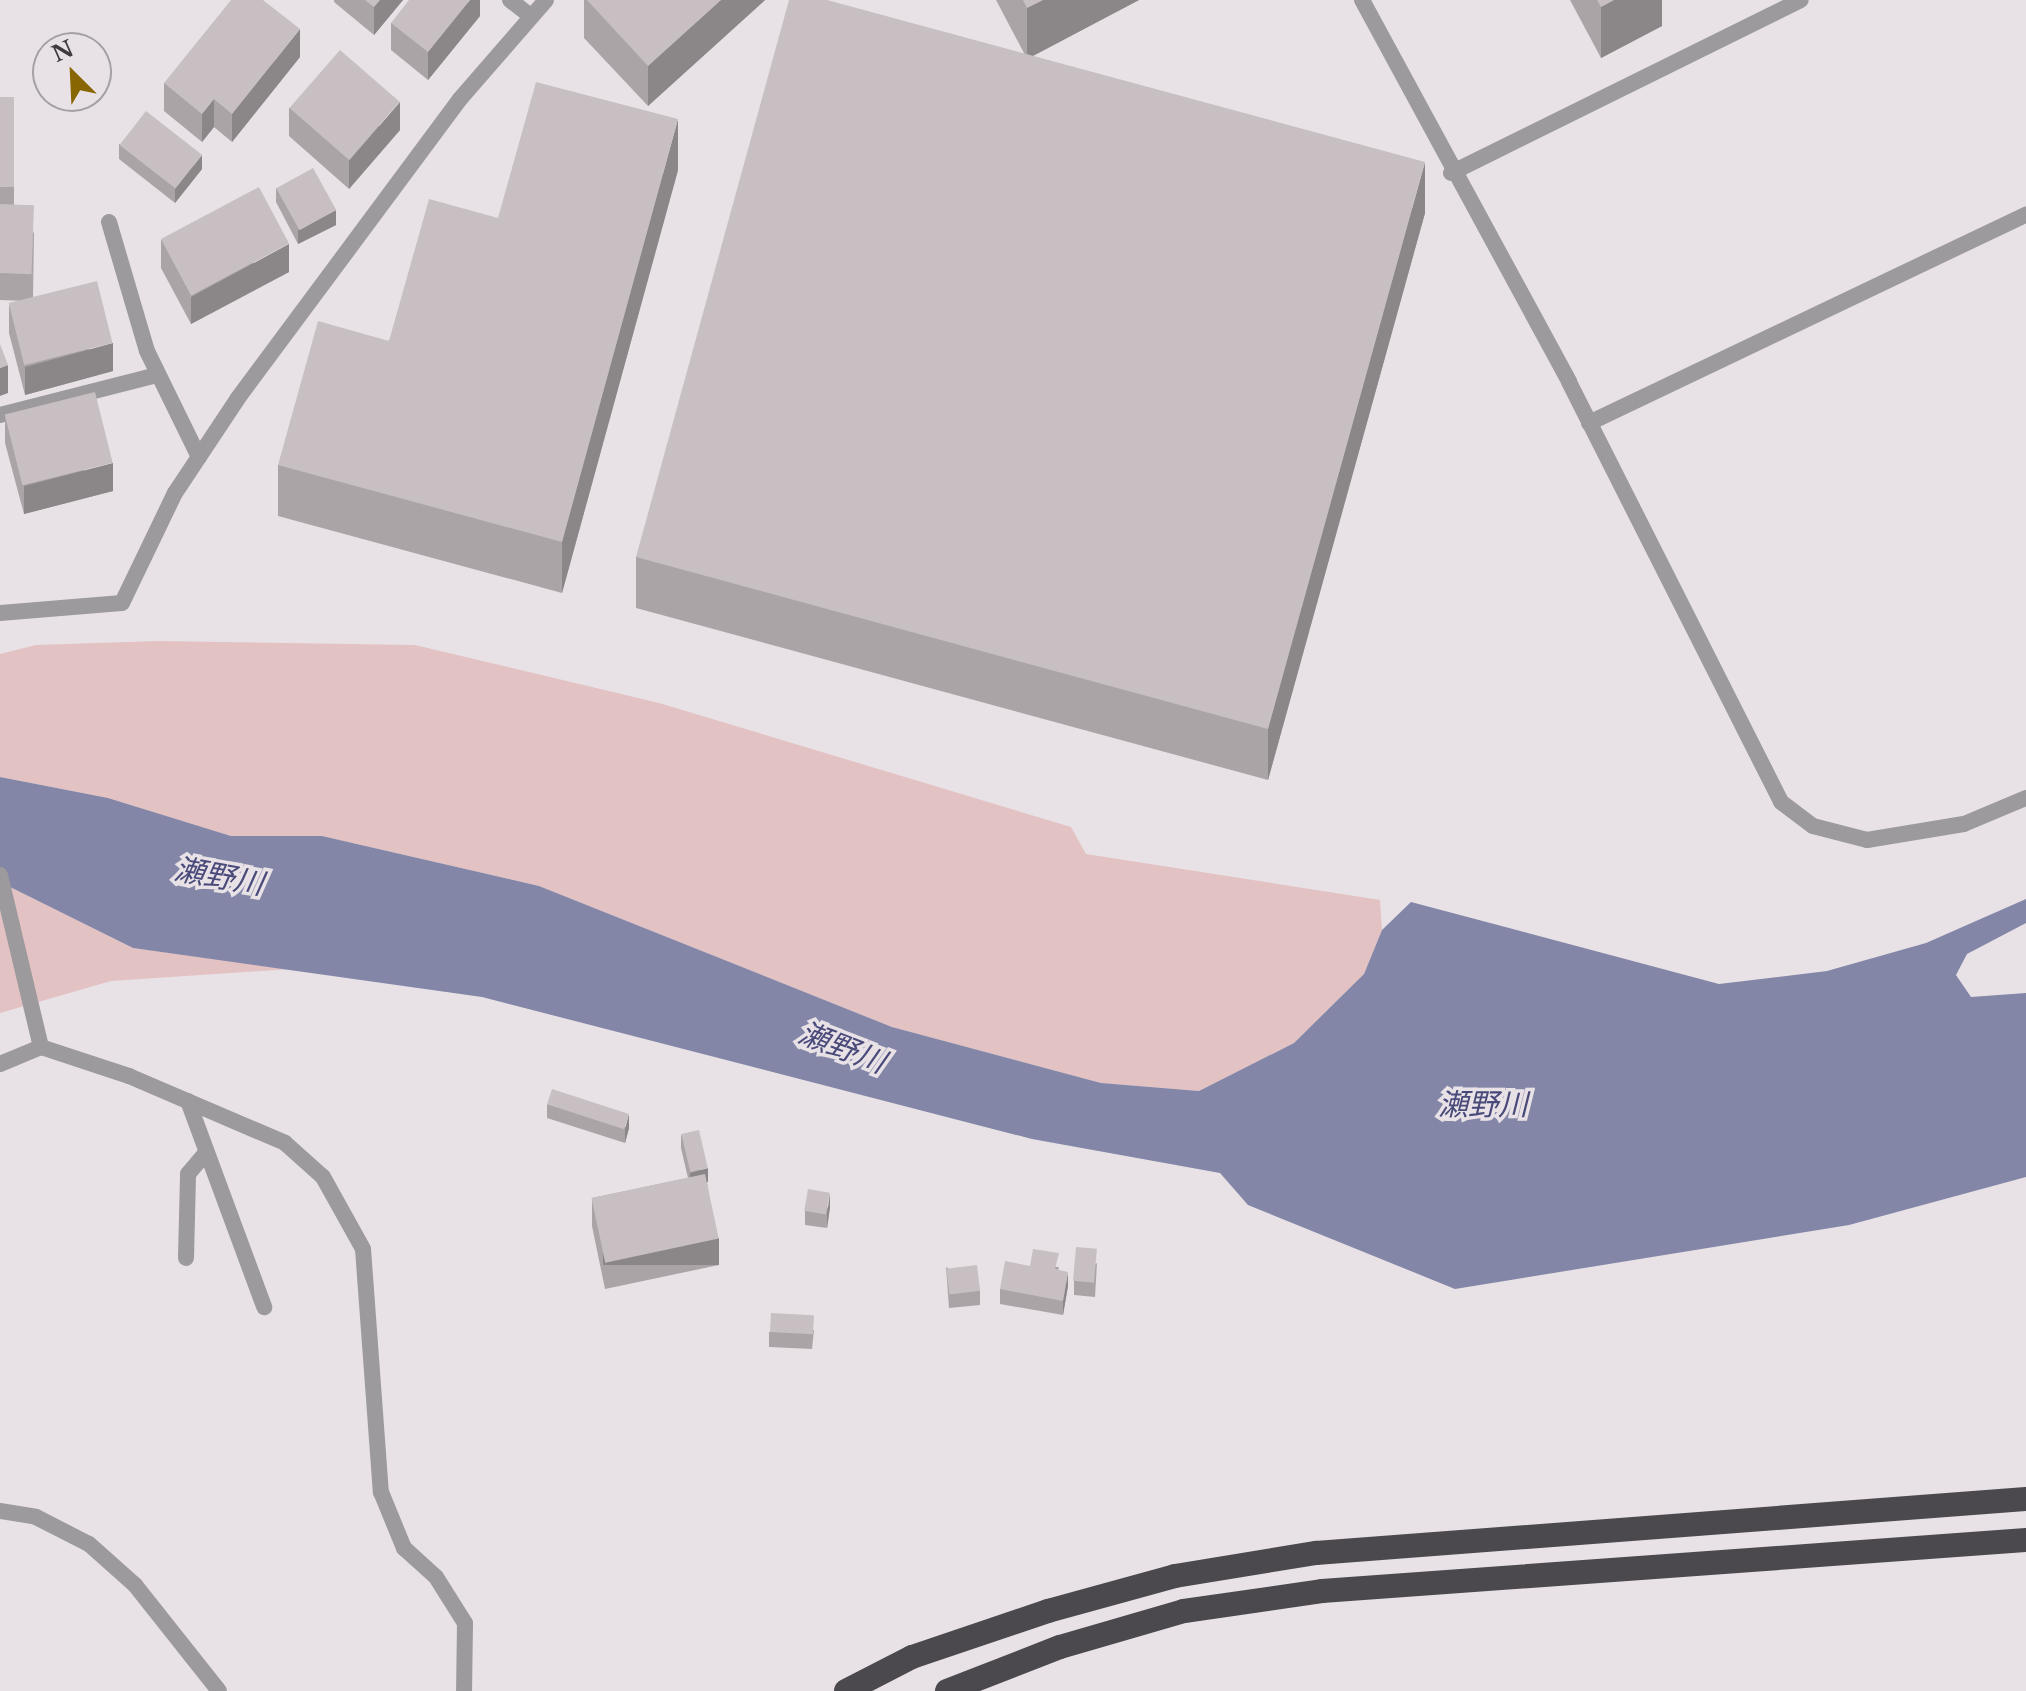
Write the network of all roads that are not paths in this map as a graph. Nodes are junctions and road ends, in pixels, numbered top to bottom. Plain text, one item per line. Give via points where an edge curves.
1 (510, 0) edge
2 (546, 0) edge
3 (1362, 0) edge
4 (1801, 0) edge
5 (529, 15) junction
6 (1451, 173) junction
7 (2026, 215) edge
8 (109, 222) dead end
9 (157, 375) junction
10 (0, 415) edge
11 (1589, 423) junction
12 (199, 457) junction
13 (0, 613) edge
14 (2026, 798) edge
15 (0, 875) edge
16 (41, 1047) junction
17 (0, 1064) edge
18 (188, 1101) junction
19 (204, 1155) junction
20 (186, 1258) dead end
21 (264, 1307) dead end
22 (2026, 1499) edge
23 (0, 1511) edge
24 (2026, 1540) edge
25 (219, 1691) edge
26 (464, 1691) edge
27 (846, 1691) edge
28 (947, 1691) edge

1 - 5 street
2 - 5 street
3 - 6 street
4 - 6 street
5 - 12 street
6 - 11 street
7 - 11 street
8 - 9 street
9 - 10 street
9 - 12 street
11 - 14 street via 1781,802 1813,826 1867,840 1964,824
12 - 13 street via 122,603
15 - 16 street
16 - 17 street
16 - 18 street
18 - 19 street
18 - 26 street via 285,1143 323,1177 349,1216 363,1249 381,1492 404,1548 436,1577 465,1623
19 - 20 street via 188,1174
19 - 21 street
22 - 27 highway via 1501,1534 1300,1555 1175,1576 1048,1611 912,1657
23 - 25 street via 36,1517 89,1544 135,1585
24 - 28 highway via 1322,1591 1184,1611 1060,1647

